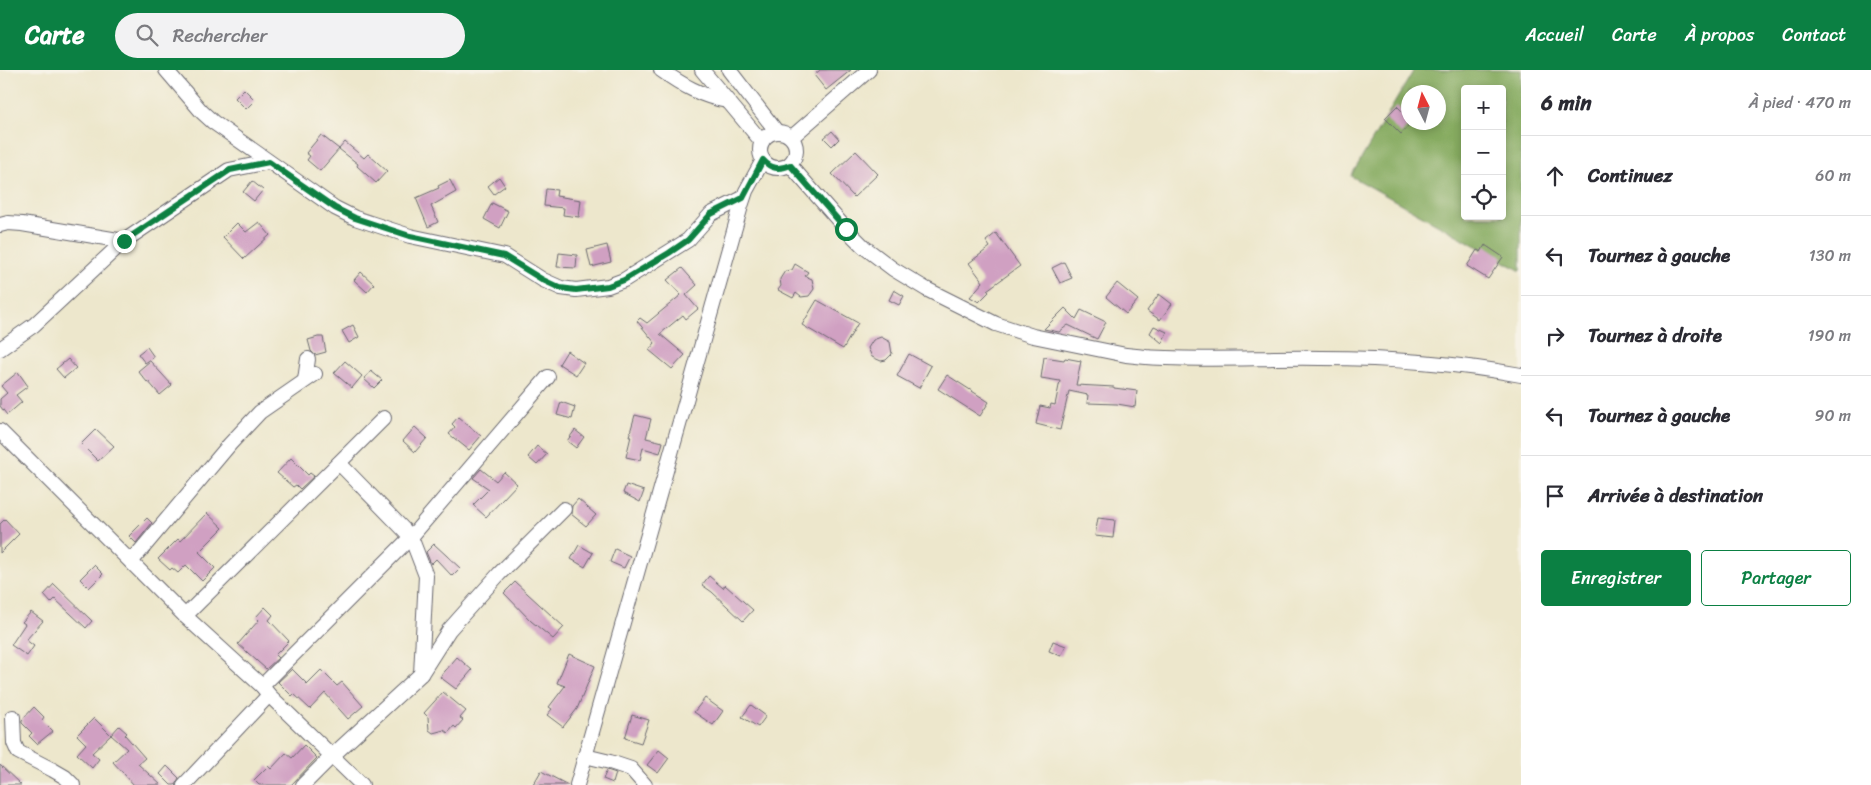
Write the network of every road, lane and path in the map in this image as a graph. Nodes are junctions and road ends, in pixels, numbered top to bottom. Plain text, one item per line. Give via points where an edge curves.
1 (166, 70) edge
2 (661, 70) edge
3 (702, 70) edge
4 (729, 70) edge
5 (868, 70) edge
6 (727, 101) junction
7 (777, 132) junction
8 (792, 137) junction
9 (762, 142) junction
10 (763, 160) junction
11 (269, 162) junction
12 (790, 165) junction
13 (743, 198) junction
14 (0, 225) edge
15 (124, 241) junction
16 (0, 349) edge
17 (308, 359) dead end
18 (1521, 374) edge
19 (548, 377) dead end
20 (384, 418) dead end
21 (0, 431) edge
22 (339, 463) junction
23 (564, 509) dead end
24 (411, 537) junction
25 (130, 562) junction
26 (186, 616) junction
27 (421, 674) junction
28 (266, 690) junction
29 (13, 717) dead end
30 (332, 756) junction
31 (585, 756) junction
32 (73, 785) edge
33 (184, 785) edge
34 (303, 785) edge
35 (362, 785) edge
36 (577, 785) edge
37 (645, 785) edge

1 - 11 street via 207,117
2 - 6 street via 693,91
3 - 6 street
4 - 7 street
5 - 8 street
6 - 9 street
7 - 8 street
7 - 9 street
8 - 12 street via 797,151
9 - 10 street via 760,154
10 - 12 street via 772,168
10 - 13 street
11 - 13 street via 335,208 355,218 410,236 504,256 543,280 560,288 576,290 608,286 624,280 688,240 711,214
11 - 15 street via 230,170
12 - 18 street via 846,229 893,268 967,311 1033,336 1126,355 1413,362
13 - 31 street
14 - 15 street via 22,224
15 - 16 street via 34,326
17 - 25 street via 310,377 260,412
19 - 24 street
20 - 22 street
21 - 25 street
22 - 24 street
22 - 26 street
23 - 27 street via 449,630
24 - 27 street via 426,576
24 - 28 street
25 - 26 street
26 - 28 street
27 - 30 street
28 - 30 street
28 - 33 street
29 - 32 street via 14,743 18,752 53,770
30 - 34 street
30 - 35 street
31 - 36 street
31 - 37 street via 631,769

